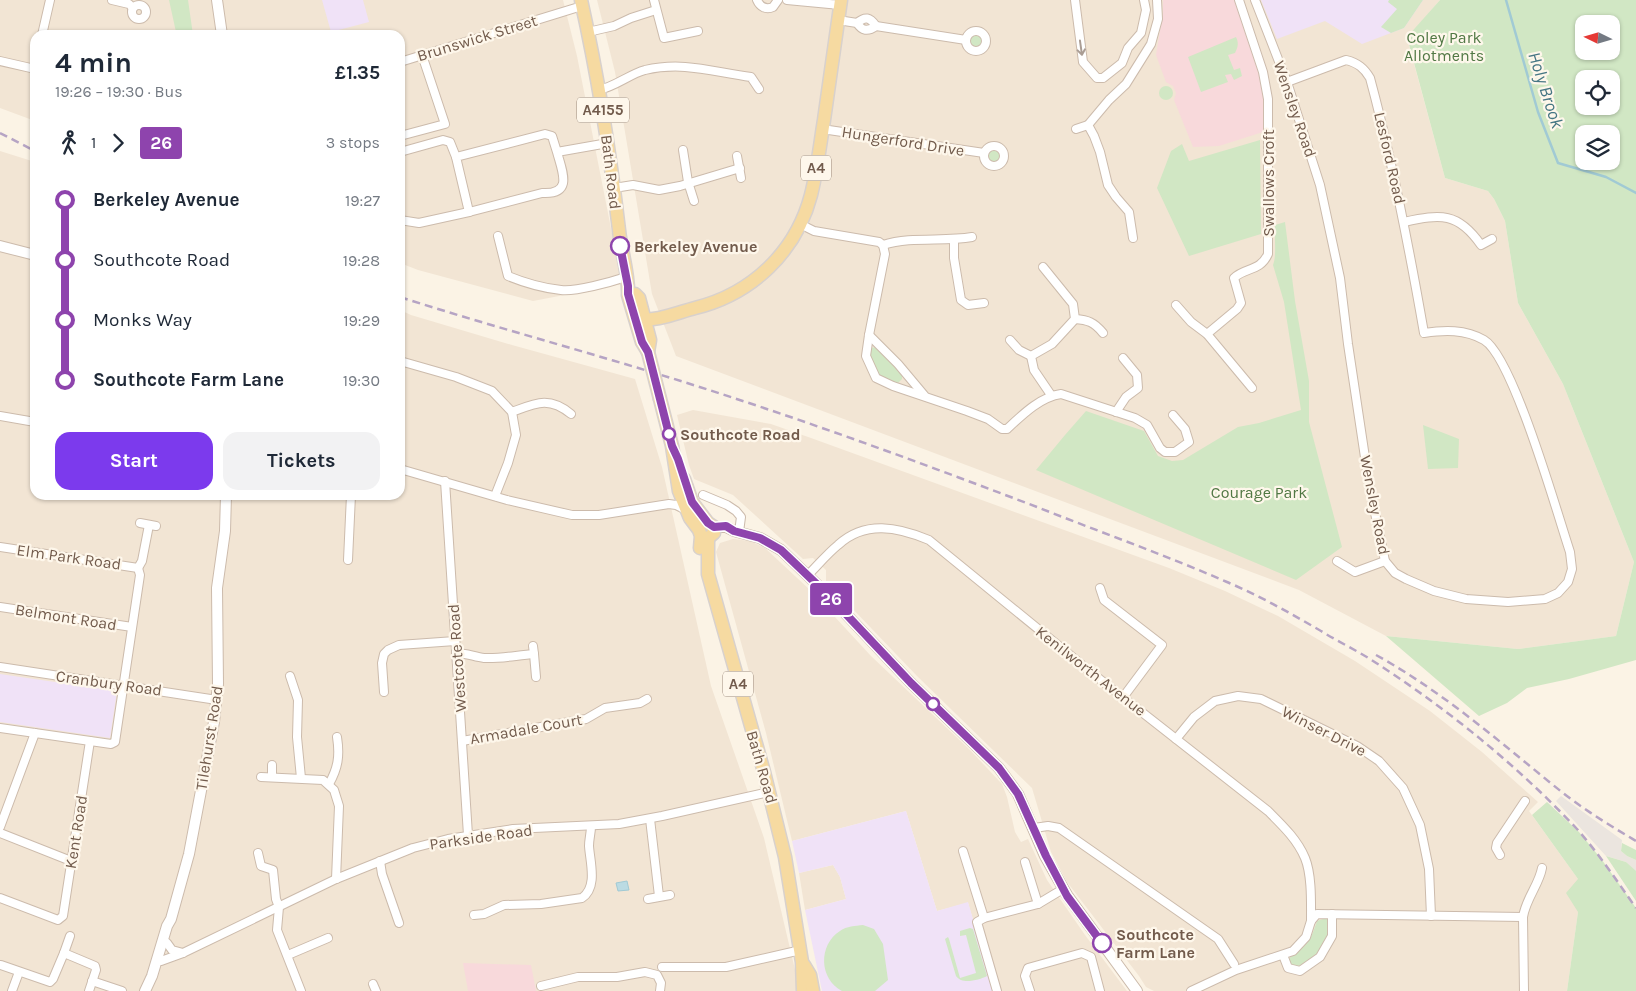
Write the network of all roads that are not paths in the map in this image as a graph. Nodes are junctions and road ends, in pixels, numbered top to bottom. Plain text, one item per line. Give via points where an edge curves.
1 (50, 0) edge
2 (112, 0) edge
3 (218, 0) edge
4 (654, 0) edge
5 (757, 0) edge
6 (778, 0) edge
7 (787, 0) edge
8 (1075, 0) edge
9 (1144, 0) edge
10 (1157, 0) edge
11 (1240, 0) edge
12 (1255, 0) edge
13 (582, 3) edge
14 (840, 3) edge
15 (133, 8) dead end
16 (656, 10) junction
17 (838, 20) junction
18 (43, 30) edge
19 (221, 30) edge
20 (698, 31) dead end
21 (588, 32) junction
22 (966, 40) dead end
23 (422, 55) junction
24 (405, 60) edge
25 (0, 61) edge
26 (30, 68) edge
27 (1287, 82) junction
28 (759, 89) dead end
29 (599, 90) junction
30 (1088, 125) junction
31 (822, 129) junction
32 (1076, 129) dead end
33 (405, 135) edge
34 (608, 143) junction
35 (683, 150) dead end
36 (405, 151) edge
37 (557, 152) junction
38 (984, 154) dead end
39 (456, 156) junction
40 (737, 156) dead end
41 (740, 168) junction
42 (742, 178) dead end
43 (688, 182) junction
44 (614, 188) junction
45 (694, 202) dead end
46 (469, 212) junction
47 (405, 221) edge
48 (1404, 222) junction
49 (800, 224) junction
50 (498, 236) dead end
51 (972, 237) dead end
52 (1133, 238) dead end
53 (1492, 239) dead end
54 (954, 240) junction
55 (883, 245) junction
56 (0, 246) edge
57 (30, 254) edge
58 (1043, 267) dead end
59 (627, 282) junction
60 (984, 303) dead end
61 (1176, 304) dead end
62 (673, 314) junction
63 (642, 318) junction
64 (1075, 319) junction
65 (1103, 333) dead end
66 (1424, 333) joint
67 (1207, 334) junction
68 (868, 335) junction
69 (1010, 340) dead end
70 (647, 345) junction
71 (1031, 356) junction
72 (1123, 358) dead end
73 (405, 363) edge
74 (907, 374) junction
75 (893, 386) junction
76 (1252, 388) dead end
77 (924, 395) junction
78 (1051, 396) junction
79 (512, 412) junction
80 (1116, 412) junction
81 (571, 414) dead end
82 (1174, 415) dead end
83 (0, 416) edge
84 (30, 421) edge
85 (672, 446) junction
86 (405, 470) edge
87 (445, 482) junction
88 (679, 491) junction
89 (703, 495) dead end
90 (495, 496) junction
91 (226, 500) edge
92 (351, 500) edge
93 (668, 504) junction
94 (686, 510) junction
95 (140, 523) dead end
96 (707, 531) junction
97 (736, 532) junction
98 (0, 547) edge
99 (348, 560) dead end
100 (1337, 561) dead end
101 (1385, 561) junction
102 (138, 568) junction
103 (808, 575) junction
104 (1100, 588) dead end
105 (0, 607) edge
106 (132, 627) junction
107 (455, 641) junction
108 (456, 653) junction
109 (0, 667) edge
110 (290, 676) dead end
111 (536, 677) dead end
112 (123, 686) junction
113 (381, 688) dead end
114 (1124, 696) junction
115 (647, 699) dead end
116 (217, 700) junction
117 (0, 728) edge
118 (35, 733) junction
119 (337, 737) dead end
120 (1176, 739) junction
121 (90, 741) junction
122 (462, 741) junction
123 (272, 765) dead end
124 (261, 777) dead end
125 (272, 777) junction
126 (301, 778) junction
127 (329, 784) junction
128 (769, 792) junction
129 (1525, 801) dead end
130 (650, 819) junction
131 (591, 826) junction
132 (0, 827) edge
133 (1034, 828) junction
134 (0, 833) edge
135 (468, 835) junction
136 (963, 851) dead end
137 (258, 853) dead end
138 (1500, 855) dead end
139 (72, 861) junction
140 (380, 861) junction
141 (1025, 862) dead end
142 (1542, 868) dead end
143 (336, 879) junction
144 (1063, 889) junction
145 (670, 895) dead end
146 (660, 896) junction
147 (0, 898) edge
148 (648, 899) dead end
149 (1038, 904) junction
150 (280, 907) junction
151 (1332, 914) junction
152 (474, 915) dead end
153 (1431, 916) junction
154 (1524, 917) junction
155 (171, 919) junction
156 (389, 920) dead end
157 (980, 920) junction
158 (1311, 921) junction
159 (70, 936) dead end
160 (328, 938) dead end
161 (167, 943) junction
162 (64, 952) junction
163 (184, 953) junction
164 (288, 955) junction
165 (1284, 955) junction
166 (801, 956) junction
167 (161, 961) junction
168 (1234, 964) dead end
169 (1, 965) edge
170 (662, 967) dead end
171 (19, 972) junction
172 (152, 976) junction
173 (92, 981) junction
174 (51, 986) edge
175 (542, 986) dead end
176 (107, 989) edge
177 (12, 991) edge
178 (89, 991) edge
179 (122, 991) edge
180 (145, 991) edge
181 (301, 991) edge
182 (660, 991) edge
183 (803, 991) edge
184 (813, 991) edge
185 (997, 991) edge
186 (1030, 991) edge
187 (1100, 991) edge
188 (1137, 991) edge
189 (1191, 991) edge
190 (1524, 991) edge

1 - 18 street
2 - 15 street
3 - 19 street
4 - 16 street
5 - 6 street via 766,8 773,7
7 - 14 street
8 -> 9 street via 1083,62 1097,78 1103,78 1122,64 1128,48 1141,33 1146,10
10 - 30 street via 1158,19 1151,44 1126,84
11 - 67 street, Swallows Croft via 1263,72 1268,99 1268,254 1265,262 1234,278 1242,302
12 - 27 street, Wensley Road
13 - 21 main road, Bath Road / A4155
13 - 23 street, Brunswick Street
14 - 17 main road, A4
16 - 20 street via 664,38
16 - 21 street
17 - 22 street via 857,23 865,30 876,26
17 - 31 main road, A4
21 - 29 main road, Bath Road / A4155
23 - 24 street, Brunswick Street
23 - 33 street via 446,124
25 - 26 street
27 - 48 street, Lesford Road via 1346,60 1356,62 1366,70 1387,142
27 - 101 street, Wensley Road via 1320,185 1340,278 1368,484
28 - 29 street via 751,76 674,65 642,71
29 - 34 main road, Bath Road / A4155
30 - 32 street
30 - 52 street via 1112,200 1128,212
31 - 38 street, Hungerford Drive
31 - 49 main road, A4 via 811,195
34 - 37 street
34 - 44 main road, Bath Road / A4155
35 - 43 street
36 - 39 street via 442,140 450,142
37 - 39 street via 552,136 545,134
37 - 46 street via 564,179 558,191
39 - 46 street
40 - 41 street
41 - 42 street
41 - 43 street
43 - 44 street via 659,190 633,185
43 - 45 street
44 - 59 main road, Bath Road / A4155
46 - 47 street via 419,223
48 - 53 street via 1444,217 1461,223 1480,245
48 - 66 street, Lesford Road
49 - 55 street via 814,231
49 - 62 main road, A4 via 777,259 754,282 722,300
50 - 59 street via 508,276 527,284 563,291
51 - 54 street
54 - 55 street via 921,238
54 - 60 street via 961,300 968,304
55 - 68 street via 885,254
56 - 57 street
58 - 64 street via 1073,304
59 - 63 main road, Bath Road / A4155 via 628,294
61 - 67 street via 1191,322
62 - 63 main road, A4
62 - 70 main road via 656,329
63 - 70 main road, Bath Road
64 - 65 street via 1088,320
64 - 71 street via 1052,344
66 - 101 street, Wensley Road via 1448,330 1469,333 1490,345 1502,362 1548,480 1572,569 1568,582 1558,593 1545,599 1508,602 1466,599 1434,591 1395,573
67 - 76 street
68 - 74 street
68 - 75 street via 866,356 876,378
69 - 71 street
70 - 85 main road, Bath Road, bridge
71 - 78 street via 1034,370
72 - 80 street via 1137,375 1138,388
73 - 79 street via 492,391
74 - 75 street via 903,382
74 - 77 street
75 - 77 street
77 - 78 street via 988,419 1002,429 1007,429 1021,415
78 - 80 street via 1061,394
79 - 81 street via 538,402 556,405
79 - 90 street via 516,435
80 - 82 street via 1147,425 1160,448 1172,453 1189,442 1185,429
83 - 84 street
85 - 88 main road, Bath Road
85 - 96 main road, Bath Road via 692,502
86 - 87 street
87 - 90 street
87 - 107 street, Westcote Road
88 - 93 street
88 - 94 main road, Bath Road
89 - 97 street via 736,511 741,517
90 - 93 street via 558,513 583,516
91 - 116 street, Tilehurst Road via 217,588
92 - 99 street
93 - 94 street
94 - 96 main road, Bath Road via 695,525
95 - 102 street via 153,526
96 - 97 street via 726,526
96 - 128 main road, Bath Road / A4 via 708,574
97 - 103 street via 770,542
98 - 102 street, Elm Park Road
100 - 101 street via 1355,572
102 - 106 street via 140,575
103 - 114 street, Kenilworth Avenue via 838,544 856,534 868,529 908,531 928,540
103 - 133 street via 911,683 999,768 1018,794
104 - 114 street via 1104,600 1162,645
105 - 106 street, Belmont Road
106 - 112 street
107 - 108 street, Westcote Road
107 - 113 street via 394,646 383,658
108 - 111 street via 485,658 533,650
108 - 122 street, Westcote Road
109 - 112 street, Cranbury Road
110 - 126 street via 298,700
112 - 116 street, Cranbury Road
112 - 121 street via 115,742
114 - 120 street, Kenilworth Avenue
115 - 122 street, Armadale Court via 606,708 586,719
116 - 155 street, Tilehurst Road via 189,854
117 - 118 street
118 - 121 street
118 - 132 street
119 - 127 street via 338,765
120 - 153 street, Winser Drive via 1194,717 1215,701 1238,696 1261,699 1357,746 1379,761 1403,788 1420,825 1429,869
120 - 158 street, Kenilworth Avenue via 1268,811 1290,833 1306,859 1312,892
121 - 139 street, Kent Road
122 - 135 street, Westcote Road
123 - 125 street
124 - 125 street
125 - 126 street
126 - 127 street via 323,780
127 - 143 street via 339,806
128 - 130 street, Parkside Road
128 - 166 main road, Bath Road / A4 via 785,857
129 - 138 street via 1497,843
130 - 131 street, Parkside Road
130 - 146 street
131 - 135 street, Parkside Road
131 - 152 street via 592,882 582,898 504,905
133 - 144 street
133 - 168 street via 1059,828 1218,940
134 - 139 street
135 - 140 street, Parkside Road via 414,848
136 - 157 street
137 - 150 street via 260,866 273,870 276,900
139 - 147 street, Kent Road via 63,916 58,920
140 - 143 street, Parkside Road
140 - 156 street via 398,920
141 - 149 street
142 - 154 street via 1524,907
143 - 150 street, Parkside Road
144 - 149 street
144 - 188 street
145 - 146 street
146 - 148 street
149 - 157 street
150 - 163 street, Parkside Road
150 - 164 street via 278,930
151 - 153 street
151 - 158 street via 1317,914
151 - 165 street via 1332,936 1320,957 1300,971 1288,968
153 - 154 street
154 - 190 street
155 - 161 street, Tilehurst Road
155 - 172 street, Tilehurst Road
157 - 185 street
158 - 165 street via 1306,937 1293,951
159 - 162 street
160 - 164 street
161 - 163 street via 172,950
161 - 167 street, Tilehurst Road
162 - 173 street via 95,966
162 - 174 street
163 - 167 street, Parkside Road
164 - 181 street
165 - 189 street via 1236,970
166 - 170 street via 704,971
166 - 183 main road, Bath Road / A4
166 - 184 main road, Bath Road / A4
167 - 172 street, Tilehurst Road
169 - 171 street
171 - 174 street
171 - 177 street
172 - 180 street, Tilehurst Road
173 - 176 street
173 - 178 street
175 - 182 street via 578,977 617,977 644,972 657,975
176 - 179 street
186 - 187 street via 1025,976 1028,968 1082,953 1091,957

